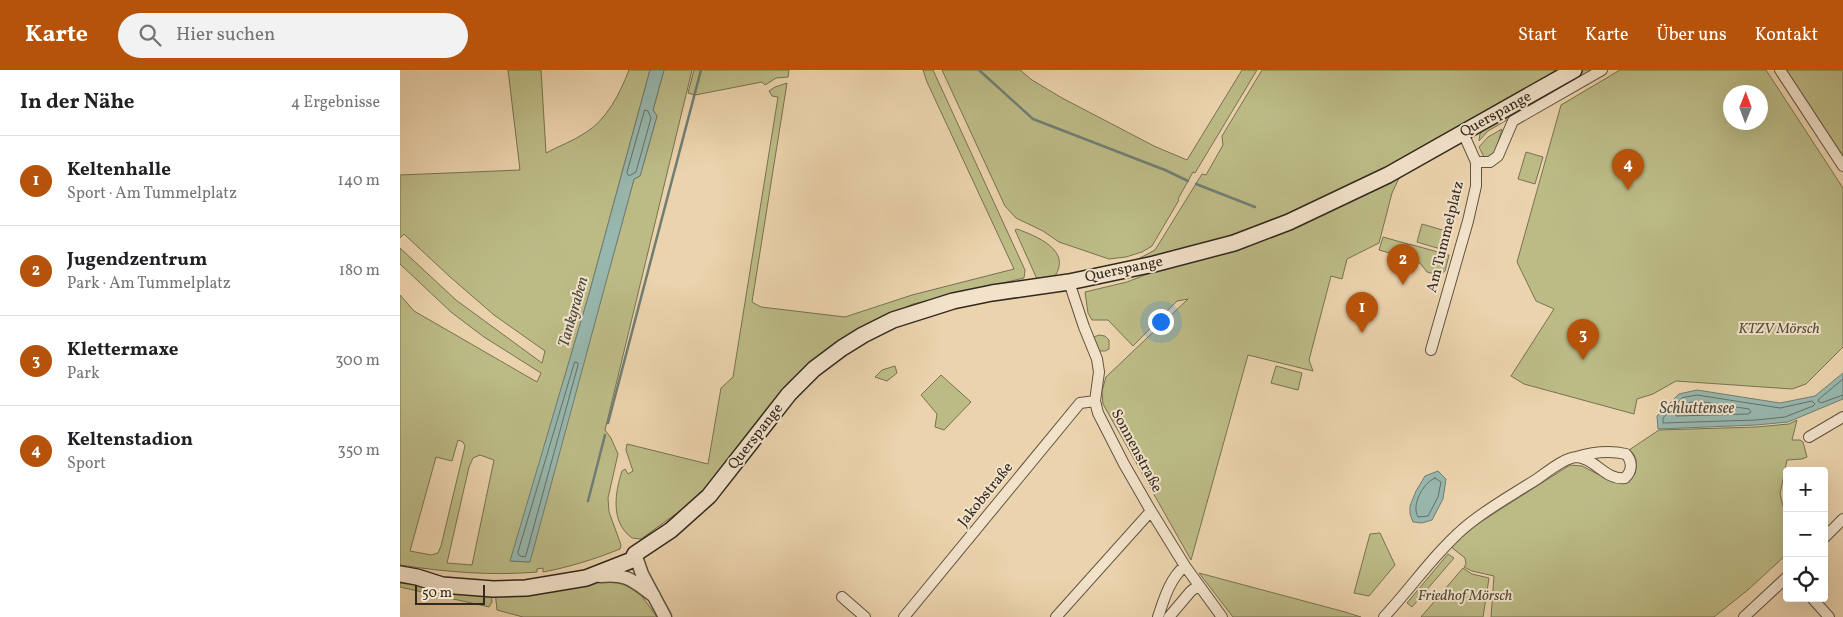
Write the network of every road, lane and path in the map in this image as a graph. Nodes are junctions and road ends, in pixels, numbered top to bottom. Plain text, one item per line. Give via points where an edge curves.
1 (1574, 70) edge
2 (1602, 70) edge
3 (1780, 70) edge
4 (1463, 133) junction
5 (1476, 162) junction
6 (1843, 166) edge
7 (1069, 282) junction
8 (1431, 350) dead end
9 (1096, 401) junction
10 (1843, 418) edge
11 (1809, 437) dead end
12 (1576, 457) junction
13 (1151, 511) junction
14 (1843, 518) edge
15 (1828, 534) edge
16 (635, 554) junction
17 (1185, 566) junction
18 (400, 574) edge
19 (417, 577) junction
20 (588, 577) junction
21 (1783, 581) edge
22 (1198, 586) junction
23 (654, 596) junction
24 (842, 597) dead end
25 (1816, 602) edge
26 (665, 617) edge
27 (864, 617) edge
28 (904, 617) edge
29 (1056, 617) edge
30 (1158, 617) edge
31 (1169, 617) edge
32 (1222, 617) edge
33 (1384, 617) edge
34 (1744, 617) edge
35 (1829, 617) edge

1 - 4 main road, Querspange
2 - 5 street via 1513,121 1498,156 1490,162
3 - 6 street
4 - 5 street, Am Tummelplatz
4 - 7 main road, Querspange via 1388,176 1290,222 1243,240
5 - 8 street, Am Tummelplatz via 1474,197
7 - 9 street, Sonnenstraße via 1097,359
7 - 16 main road, Querspange via 953,301 893,320 842,348 789,394 709,496 671,530
9 - 13 street, Sonnenstraße via 1098,413
9 - 28 street, Jakobstraße via 1080,403
10 - 11 street
12 - 12 street via 1619,479 1625,478 1631,469 1626,454 1614,451
12 - 33 street via 1561,463 1463,529
13 - 17 street, Sonnenstraße
13 - 29 street
14 - 15 street
16 - 19 main road via 621,555 558,576 493,580
16 - 20 main road, Querspange via 632,560
16 - 23 street
17 - 22 street, Sonnenstraße
17 - 30 street via 1165,596
18 - 19 main road
19 - 20 main road, Querspange via 442,585 493,589 526,588
20 - 23 street via 616,574 630,579
21 - 34 street
22 - 31 street
22 - 32 street, Sonnenstraße
23 - 26 street
24 - 27 street
25 - 35 street

